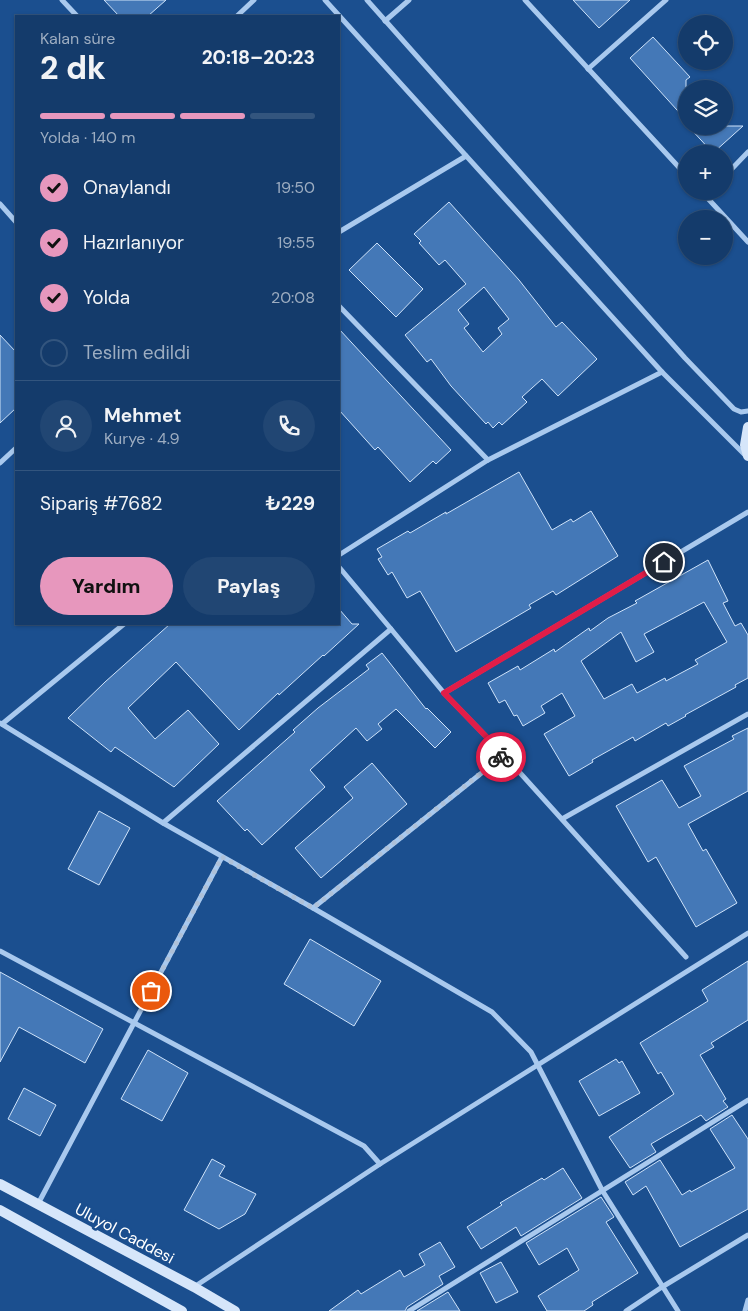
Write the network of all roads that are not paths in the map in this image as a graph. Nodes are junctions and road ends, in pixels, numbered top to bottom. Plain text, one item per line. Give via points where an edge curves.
1 (62, 0) edge
2 (254, 0) edge
3 (325, 0) edge
4 (367, 0) edge
5 (409, 0) edge
6 (525, 0) edge
7 (666, 0) edge
8 (76, 15) edge
9 (238, 15) edge
10 (339, 15) edge
11 (340, 17) edge
12 (385, 21) junction
13 (588, 69) junction
14 (748, 152) edge
15 (466, 156) junction
16 (678, 166) edge
17 (733, 168) edge
18 (711, 200) edge
19 (0, 204) edge
20 (15, 221) edge
21 (340, 231) edge
22 (748, 242) edge
23 (340, 307) edge
24 (662, 372) junction
25 (748, 411) edge
26 (748, 427) edge
27 (15, 449) edge
28 (0, 454) edge
29 (748, 458) edge
30 (488, 460) junction
31 (2, 461) edge
32 (748, 512) edge
33 (340, 554) edge
34 (340, 568) edge
35 (123, 625) edge
36 (391, 629) junction
37 (444, 693) junction
38 (748, 714) edge
39 (1, 724) edge
40 (504, 755) junction
41 (562, 819) junction
42 (163, 824) junction
43 (222, 857) junction
44 (313, 908) junction
45 (748, 933) edge
46 (0, 951) edge
47 (686, 957) dead end
48 (134, 1024) junction
49 (537, 1065) junction
50 (748, 1100) edge
51 (380, 1164) junction
52 (0, 1184) edge
53 (602, 1190) junction
54 (38, 1204) junction
55 (0, 1210) edge
56 (748, 1235) edge
57 (194, 1287) junction
58 (662, 1287) junction
59 (748, 1300) edge
60 (182, 1311) edge
61 (236, 1311) edge
62 (409, 1311) edge
63 (626, 1311) edge
64 (678, 1311) edge
65 (745, 1311) edge

1 - 8 street
2 - 9 street
3 - 10 street
4 - 12 street
5 - 12 street
6 - 13 street
7 - 13 street
11 - 15 street
12 - 25 street via 685,358 734,409
13 - 16 street
14 - 17 street
15 - 21 street
15 - 24 street
18 - 22 street
19 - 20 street
23 - 30 street
24 - 29 street
24 - 30 street
26 - 29 main road via 745,445
27 - 31 street
28 - 31 street
30 - 33 street
32 - 37 street
34 - 36 street
35 - 39 street
36 - 37 street
36 - 42 street
37 - 40 street
38 - 41 street
39 - 42 street
40 - 41 street
40 - 44 street
41 - 47 street
42 - 43 street
43 - 44 street
43 - 48 street
44 - 49 street via 492,1012 531,1052
45 - 49 street
46 - 48 street
48 - 51 street via 364,1146
48 - 54 street
49 - 51 street
49 - 53 street
50 - 53 street
51 - 57 street
52 - 54 main road, Uluyol Caddesi
53 - 58 street
53 - 62 street
54 - 57 main road, Uluyol Caddesi
55 - 60 main road
56 - 58 street
57 - 61 main road, Uluyol Caddesi
58 - 63 street
58 - 64 street
59 - 65 street

